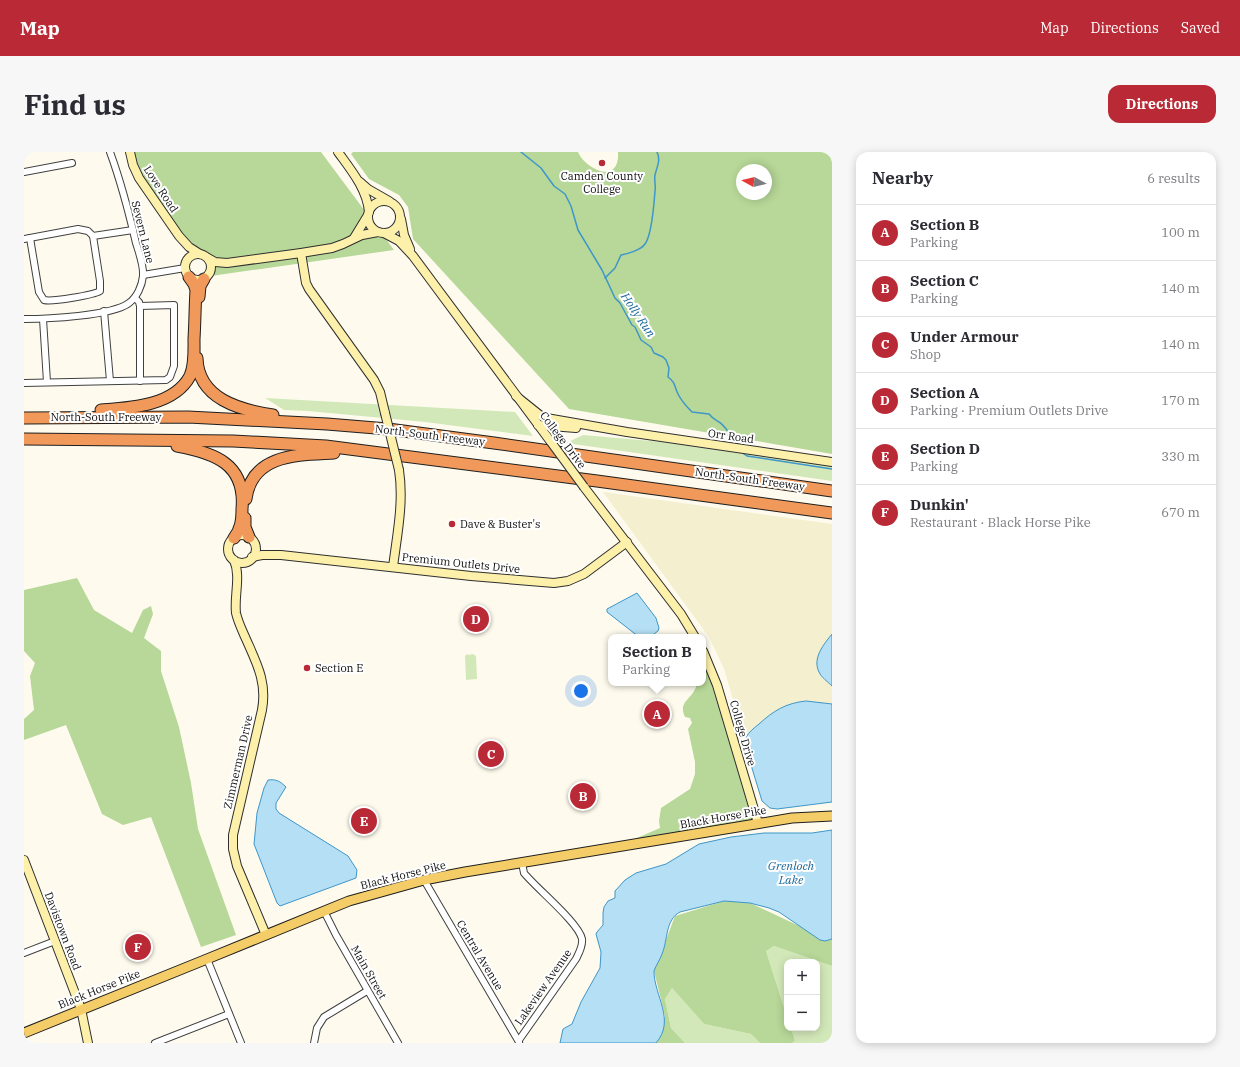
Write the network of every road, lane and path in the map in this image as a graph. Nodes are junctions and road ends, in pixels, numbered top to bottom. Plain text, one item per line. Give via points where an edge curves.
1 (110, 152) edge
2 (130, 152) edge
3 (338, 152) edge
4 (72, 163) dead end
5 (24, 172) edge
6 (358, 180) junction
7 (389, 201) junction
8 (369, 214) junction
9 (400, 216) junction
10 (133, 230) junction
11 (381, 232) junction
12 (93, 236) junction
13 (178, 236) junction
14 (27, 238) edge
15 (354, 238) junction
16 (302, 253) junction
17 (200, 254) junction
18 (413, 256) junction
19 (208, 258) junction
20 (227, 263) junction
21 (186, 270) junction
22 (143, 275) junction
23 (207, 276) junction
24 (135, 298) junction
25 (140, 306) junction
26 (104, 311) junction
27 (24, 319) edge
28 (42, 319) junction
29 (110, 381) junction
30 (140, 381) junction
31 (47, 382) junction
32 (24, 383) edge
33 (516, 396) junction
34 (51, 417) junction
35 (24, 418) edge
36 (327, 424) junction
37 (538, 425) junction
38 (627, 432) junction
39 (24, 439) edge
40 (119, 440) junction
41 (371, 452) junction
42 (832, 462) edge
43 (832, 491) edge
44 (832, 513) edge
45 (234, 538) junction
46 (251, 540) junction
47 (627, 542) junction
48 (281, 555) junction
49 (234, 560) junction
50 (249, 560) junction
51 (393, 567) junction
52 (236, 592) junction
53 (693, 634) edge
54 (706, 658) edge
55 (832, 815) edge
56 (758, 823) junction
57 (24, 860) edge
58 (522, 863) junction
59 (424, 880) junction
60 (324, 911) junction
61 (266, 935) junction
62 (55, 941) junction
63 (24, 953) edge
64 (207, 960) junction
65 (367, 991) junction
66 (81, 1010) junction
67 (229, 1014) junction
68 (24, 1032) edge
69 (519, 1041) edge
70 (88, 1043) edge
71 (155, 1043) edge
72 (241, 1043) edge
73 (314, 1043) edge
74 (398, 1043) edge

1 - 10 street, Severn Lane
2 - 13 street, Love Road via 139,178
3 - 6 street
4 - 5 street
6 - 7 street
6 - 8 street via 368,203
7 - 8 street via 376,203
7 - 9 street via 397,207
8 - 11 street via 371,226
8 - 15 street
9 - 11 street via 395,229
9 - 18 street, College Drive via 404,235
10 - 12 street
10 - 22 street, Severn Lane
11 - 15 street
11 - 18 street, College Drive via 399,240
12 - 14 street via 88,231 78,229
12 - 14 street via 100,291 51,301 44,300 39,292
13 - 17 street, Love Road
13 - 21 street, Love Road
15 - 16 street via 332,248
16 - 20 street
16 - 51 street, bridge via 309,289 380,392 402,486
17 - 19 street
17 - 21 street via 189,257
18 - 33 street, College Drive
19 - 20 street via 214,262
19 - 23 street via 211,264
20 - 23 street
21 - 22 street
21 - 23 street via 197,280
21 - 34 highway via 196,290 194,360 190,376 184,384 174,393 151,404
22 - 24 street, Severn Lane
23 - 36 highway via 200,286 199,293 197,359 199,373 206,387 224,401 247,410
24 - 25 street
24 - 26 street via 123,306
25 - 30 street
25 - 30 street via 174,306 172,372 166,380
26 - 28 street
26 - 29 street
27 - 28 street
28 - 31 street
29 - 30 street
29 - 31 street
31 - 32 street
33 - 37 street, College Drive
33 - 38 street, Orr Road via 546,418
34 - 35 highway, North-South Freeway
34 - 36 highway, North-South Freeway via 188,417
36 - 43 highway, North-South Freeway via 494,443
37 - 38 street, Orr Road
37 - 47 street, College Drive, bridge
38 - 42 street, Orr Road
39 - 40 highway, North-South Freeway
40 - 41 highway, North-South Freeway via 234,441 326,446
40 - 45 highway via 175,445 198,450 210,454 228,466 238,477 243,490 241,524
41 - 44 highway, North-South Freeway
41 - 46 highway via 292,456 262,468 253,478 246,496 245,522
45 - 46 street via 241,535
45 - 49 street via 228,550
46 - 48 street, Premium Outlets Drive
46 - 50 street via 256,551
47 - 51 street, Premium Outlets Drive via 584,574 554,583
47 - 53 street, College Drive
48 - 50 street, Premium Outlets Drive via 262,555
48 - 51 street, Premium Outlets Drive
49 - 50 street via 241,563
49 - 52 street, Zimmerman Drive
50 - 52 street, Zimmerman Drive via 241,573
52 - 61 street, Zimmerman Drive via 238,619 257,663 264,690 262,710 234,830 233,849 237,866
54 - 56 street, College Drive via 717,685
55 - 56 main road, Black Horse Pike
56 - 58 main road, Black Horse Pike
57 - 62 street, Davistown Road
58 - 59 main road, Black Horse Pike
58 - 69 street, Lakeview Avenue via 526,876 577,930 582,944 576,959
59 - 60 main road, Black Horse Pike via 372,893
59 - 69 street, Central Avenue
60 - 61 main road, Black Horse Pike
60 - 65 street, Main Street
61 - 64 main road, Black Horse Pike
62 - 63 street
62 - 66 street, Davistown Road
64 - 66 main road, Black Horse Pike
64 - 67 street
65 - 73 street via 324,1017 317,1028
65 - 74 street, Main Street
66 - 68 main road, Black Horse Pike
66 - 70 street, Davistown Road
67 - 71 street
67 - 72 street

